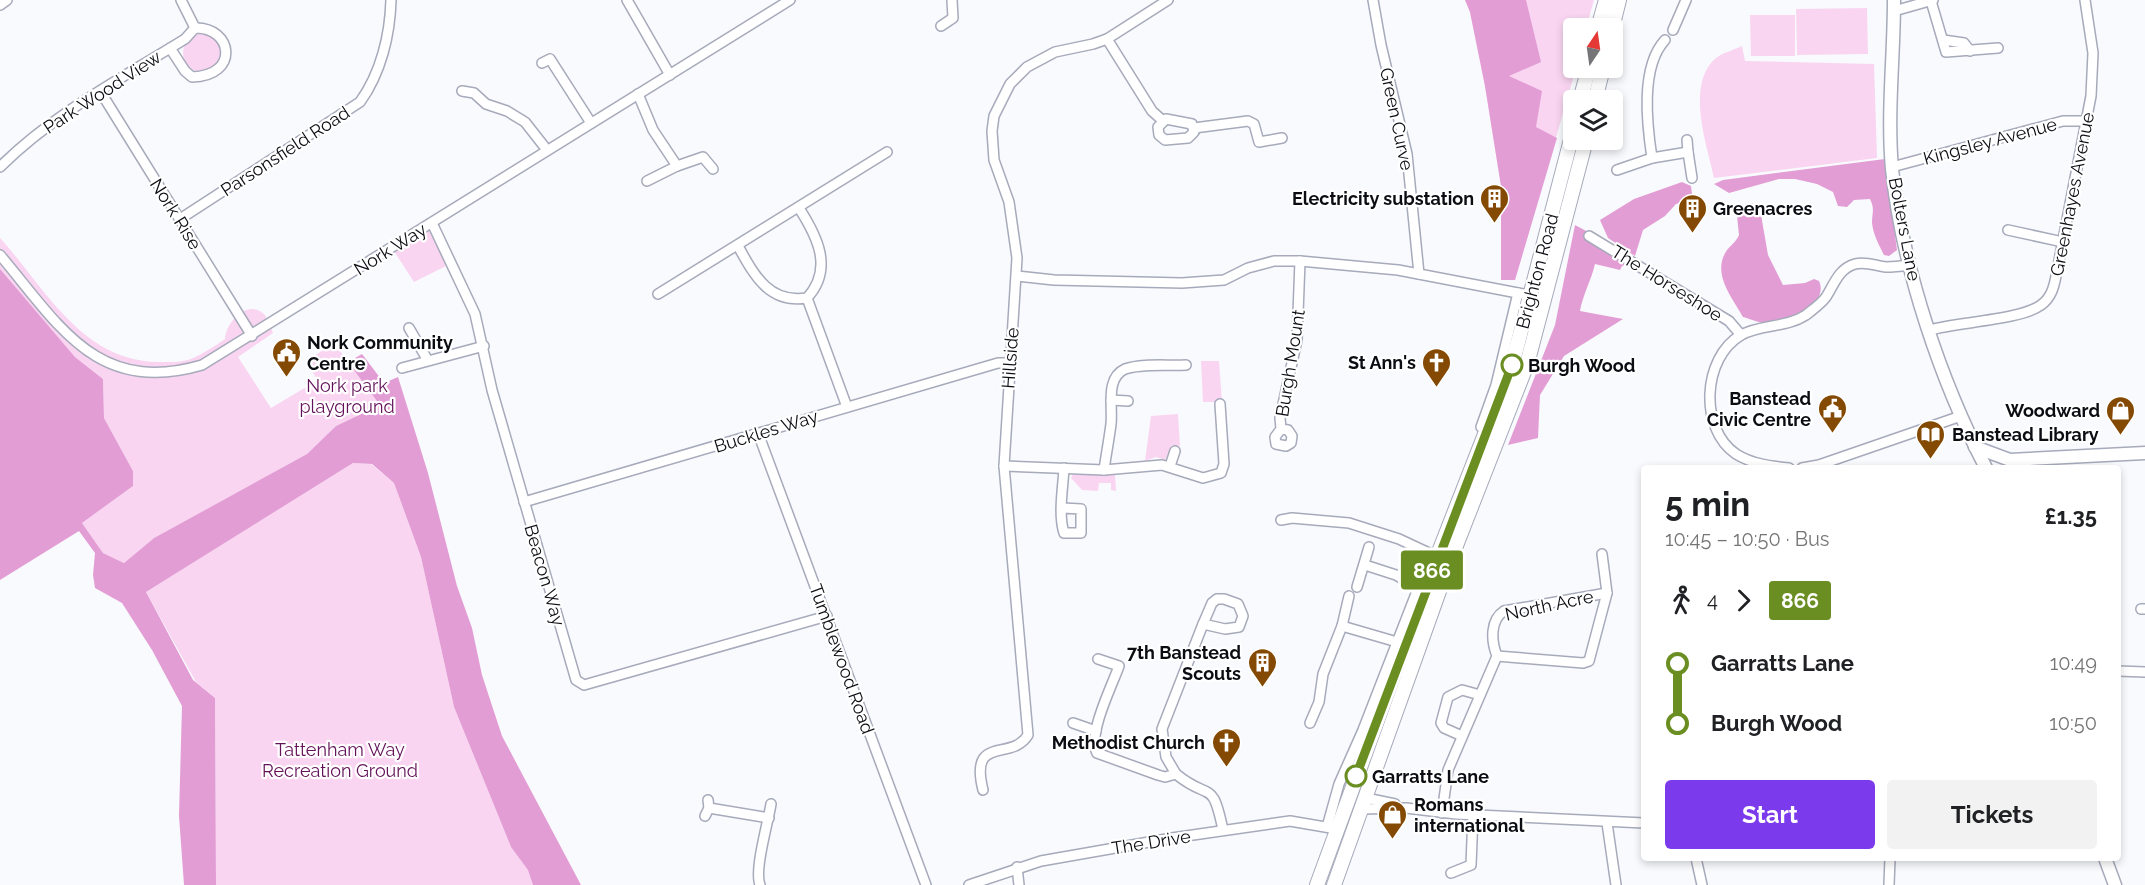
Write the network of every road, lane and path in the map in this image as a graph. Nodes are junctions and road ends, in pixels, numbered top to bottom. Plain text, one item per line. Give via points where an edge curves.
1 (7, 0) edge
2 (181, 0) edge
3 (391, 0) edge
4 (790, 0) edge
5 (952, 0) edge
6 (1168, 0) edge
7 (1373, 0) edge
8 (1606, 0) edge
9 (1619, 0) edge
10 (1686, 0) edge
11 (1932, 0) edge
12 (2085, 0) edge
13 (0, 4) edge
14 (629, 4) edge
15 (1894, 5) edge
16 (623, 14) dead end
17 (1601, 18) edge
18 (1614, 18) edge
19 (941, 26) dead end
20 (195, 28) junction
21 (1107, 39) junction
22 (170, 48) junction
23 (555, 48) dead end
24 (1998, 48) dead end
25 (670, 75) junction
26 (462, 91) dead end
27 (100, 92) junction
28 (638, 94) junction
29 (1162, 120) junction
30 (2087, 121) junction
31 (591, 123) junction
32 (1194, 128) junction
33 (1282, 138) dead end
34 (1687, 140) dead end
35 (547, 150) junction
36 (1568, 150) edge
37 (1583, 150) edge
38 (887, 152) dead end
39 (1689, 152) junction
40 (1652, 158) junction
41 (677, 166) junction
42 (0, 167) edge
43 (1892, 167) junction
44 (713, 170) dead end
45 (1617, 170) dead end
46 (1692, 178) dead end
47 (647, 181) dead end
48 (799, 208) junction
49 (180, 219) junction
50 (432, 223) junction
51 (2008, 230) dead end
52 (1589, 236) dead end
53 (2063, 242) junction
54 (738, 246) junction
55 (0, 255) edge
56 (1300, 261) junction
57 (1909, 265) junction
58 (1419, 274) junction
59 (1017, 276) junction
60 (658, 294) dead end
61 (1525, 295) junction
62 (807, 298) junction
63 (409, 328) dead end
64 (1930, 330) junction
65 (1741, 335) junction
66 (252, 336) junction
67 (484, 346) junction
68 (427, 359) junction
69 (1010, 363) junction
70 (1186, 365) dead end
71 (402, 368) dead end
72 (1111, 400) junction
73 (1128, 401) dead end
74 (1220, 404) dead end
75 (847, 407) junction
76 (1961, 416) junction
77 (1281, 429) dead end
78 (758, 433) junction
79 (1975, 447) junction
80 (1175, 451) dead end
81 (2145, 453) edge
82 (2014, 463) edge
83 (1763, 465) edge
84 (1825, 465) edge
85 (1985, 465) edge
86 (1987, 465) edge
87 (1004, 466) junction
88 (1170, 466) junction
89 (1064, 468) junction
90 (1104, 470) junction
91 (524, 502) junction
92 (1063, 508) dead end
93 (1281, 520) dead end
94 (1369, 547) dead end
95 (1431, 554) junction
96 (1602, 554) dead end
97 (1365, 565) junction
98 (1357, 587) dead end
99 (1418, 588) junction
100 (1607, 593) junction
101 (1349, 596) dead end
102 (827, 616) junction
103 (1203, 624) junction
104 (1342, 626) junction
105 (1397, 642) junction
106 (1497, 656) junction
107 (1098, 659) dead end
108 (2121, 671) edge
109 (2145, 672) edge
110 (1480, 695) junction
111 (1073, 723) dead end
112 (1310, 723) dead end
113 (1095, 735) junction
114 (1462, 736) junction
115 (1176, 774) junction
116 (983, 790) dead end
117 (1364, 803) junction
118 (771, 804) dead end
119 (708, 808) dead end
120 (1442, 813) junction
121 (1473, 815) junction
122 (769, 818) junction
123 (1607, 823) junction
124 (1641, 823) edge
125 (1331, 828) junction
126 (1223, 830) junction
127 (1697, 861) edge
128 (1890, 861) edge
129 (2106, 861) edge
130 (1017, 867) junction
131 (1452, 873) dead end
132 (760, 885) edge
133 (926, 885) edge
134 (969, 885) edge
135 (1019, 885) edge
136 (1317, 885) edge
137 (1324, 885) edge
138 (1334, 885) edge
139 (1616, 885) edge
140 (1702, 885) edge
141 (1889, 885) edge
142 (2115, 885) edge

1 - 13 street
2 - 20 street
3 - 49 street, Parsonsfield Road via 377,71 360,102
4 - 25 street, Nork Way
5 - 19 street via 952,18
6 - 21 street, Hillside
7 - 58 street, Green Curve via 1407,154
8 - 17 highway
9 - 18 highway
10 - 40 street via 1673,30 1665,30 1665,40 1650,76 1646,97
11 - 15 street
11 - 24 street via 1946,52
12 - 30 street, Greenhayes Avenue via 2093,53
14 - 16 street
14 - 25 street
15 - 43 main road, Bolters Lane
20 - 22 street, Park Wood View
20 - 22 street via 214,33 227,54 223,65 207,75 188,75
21 - 29 street via 1152,111
21 - 59 street, Hillside via 1038,60 1018,75 998,106 992,146 1013,222
22 - 27 street, Park Wood View
23 - 31 street via 546,61
25 - 28 street, Nork Way
26 - 35 street via 476,89 486,104 525,122
27 - 42 street, Park Wood View via 39,132
27 - 49 street, Nork Rise
28 - 31 street, Nork Way
28 - 41 street via 653,130
29 - 32 street via 1185,122
29 - 32 street via 1159,135 1169,141 1188,138
30 - 43 street, Kingsley Avenue via 2063,121
30 - 53 street, Greenhayes Avenue
31 - 35 street, Nork Way
32 - 33 street via 1248,121 1254,124 1259,142
34 - 39 street
35 - 50 street, Nork Way
36 - 61 highway, Brighton Road
37 - 117 highway, Brighton Road via 1527,364 1448,566
38 - 48 street
39 - 40 street
39 - 46 street
40 - 45 street
41 - 44 street via 703,157
41 - 47 street
43 - 57 main road, Bolters Lane
48 - 54 street
48 - 62 street via 822,256 820,277
49 - 66 street, Nork Rise
50 - 66 street, Nork Way
50 - 67 street, Beacon Way via 469,297
51 - 53 street
52 - 65 street, The Horseshoe via 1729,321
53 - 64 street, Greenhayes Avenue via 2053,289 2042,304 2026,312
54 - 60 street
54 - 62 street via 762,285 785,298
55 - 66 street, Nork Way via 70,338 104,363 125,370 184,370 202,365
56 - 58 street
56 - 59 street via 1274,261 1224,280 1182,283
56 - 77 street, Burgh Mount via 1297,340
57 - 64 main road, Bolters Lane
57 - 65 street, The Horseshoe via 1854,264 1833,281 1826,297 1804,317
58 - 61 street
59 - 69 street, Hillside
61 - 95 street, Brighton Road via 1496,385
61 - 125 highway, Brighton Road via 1512,365
62 - 75 street
63 - 68 street
64 - 76 main road, Bolters Lane
65 - 83 street, The Horseshoe via 1720,357 1714,371 1709,397 1713,421 1735,453
67 - 68 street
67 - 91 street, Beacon Way via 492,390
68 - 71 street
69 - 75 street, Buckles Way via 998,363
69 - 87 street, Hillside
70 - 72 street via 1123,370 1114,383
72 - 73 street
72 - 90 street
74 - 88 street via 1224,464 1221,473 1203,478
75 - 78 street, Buckles Way
76 - 79 main road, Bolters Lane
76 - 84 street
78 - 91 street, Buckles Way
78 - 102 street, Tumblewood Road
79 - 82 main road
79 - 85 main road, Bolters Lane
80 - 88 street
81 - 82 main road
82 - 86 main road
87 - 89 street
87 - 116 street, Hillside via 1028,735 1023,742 992,753 982,761 978,771
88 - 90 street
89 - 90 street
89 - 92 street
91 - 102 street, Beacon Way via 576,680 584,685
93 - 95 street via 1349,523 1400,538
94 - 97 street
95 - 99 street, Brighton Road
96 - 100 street, North Acre
97 - 98 street
97 - 99 street via 1396,575
99 - 105 street, Brighton Road
100 - 106 street, North Acre via 1504,611 1494,622
100 - 106 street, North Acre via 1589,661
101 - 104 street
102 - 133 street, Tumblewood Road
103 - 103 street via 1233,630 1239,627 1242,610 1232,601 1217,599
103 - 115 street via 1162,729 1166,757
104 - 105 street
104 - 112 street via 1322,681 1324,704
105 - 125 street, Brighton Road via 1339,784
106 - 110 street, North Acre
107 - 113 street via 1119,666
108 - 109 street
110 - 114 street, North Acre
110 - 114 street via 1462,690 1448,697 1441,723
111 - 113 street
113 - 115 street via 1094,747 1103,756 1158,776
114 - 120 street, North Acre via 1448,770
115 - 126 street via 1214,795
117 - 120 street
117 - 137 highway via 1360,798 1354,804
117 - 138 highway, Brighton Road
118 - 122 street
119 - 122 street
120 - 121 street
121 - 123 street
121 - 131 street via 1470,865
122 - 132 street via 757,868
123 - 124 street
123 - 139 street
125 - 126 street, The Drive via 1290,822
125 - 136 highway, Brighton Road
126 - 130 street, The Drive
127 - 140 street
128 - 141 street
129 - 142 main road
130 - 134 street, The Drive
130 - 135 street

